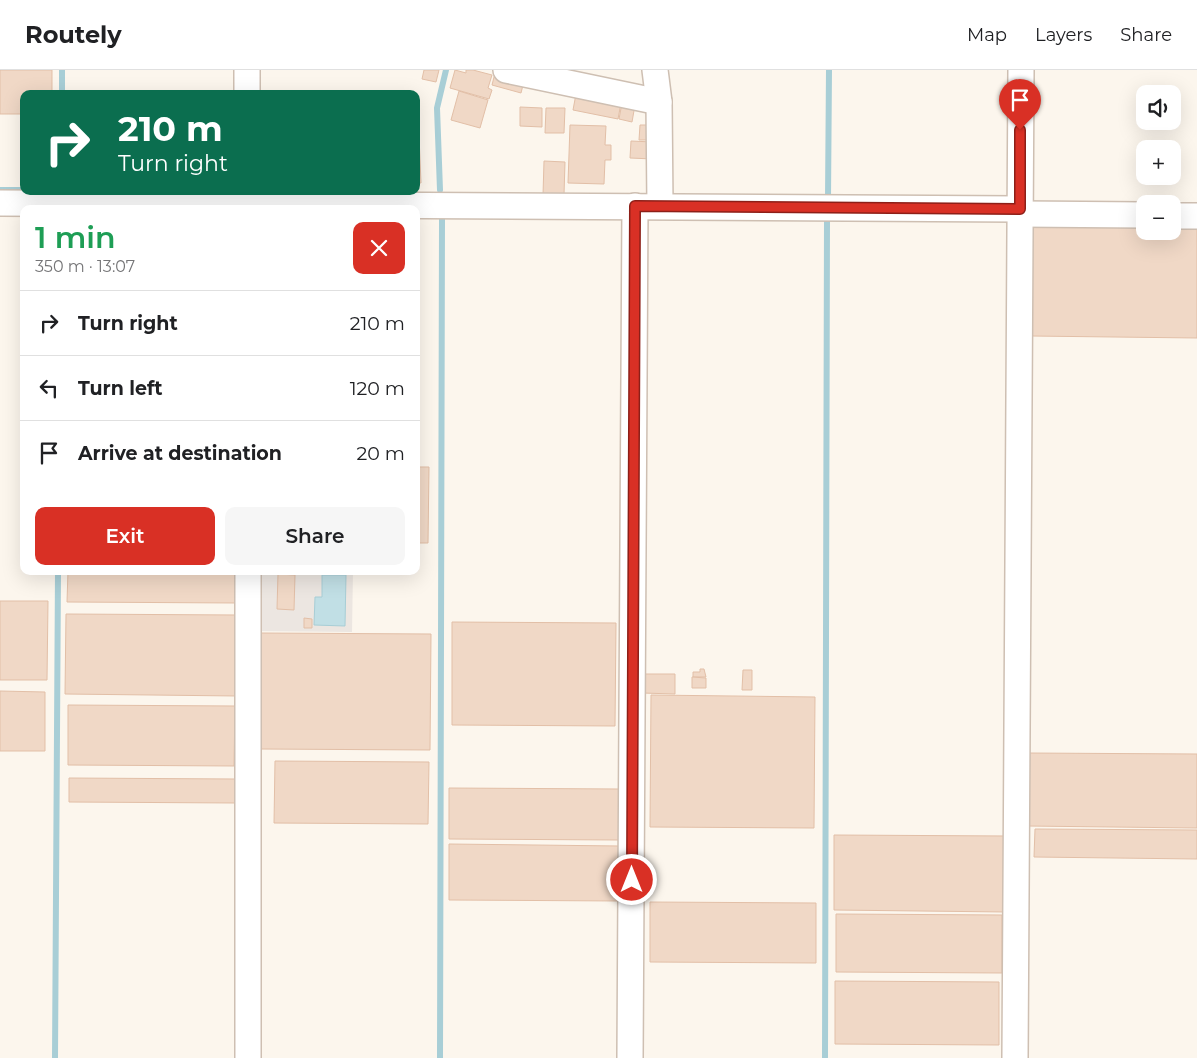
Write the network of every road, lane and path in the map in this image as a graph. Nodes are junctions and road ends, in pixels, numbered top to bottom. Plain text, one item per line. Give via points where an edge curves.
1 (247, 70) edge
2 (506, 70) edge
3 (654, 70) edge
4 (1021, 70) edge
5 (247, 90) edge
6 (659, 102) junction
7 (247, 202) edge
8 (0, 203) edge
9 (635, 206) junction
10 (660, 206) junction
11 (1020, 212) junction
12 (1136, 215) edge
13 (1181, 216) edge
14 (1197, 216) edge
15 (248, 575) edge
16 (248, 1058) edge
17 (630, 1058) edge
18 (1015, 1058) edge

1 - 5 street
2 - 6 street
3 - 6 street
4 - 11 street
6 - 10 street
7 - 8 street
7 - 9 street
9 - 10 street
9 - 17 street
10 - 11 street
11 - 12 street
11 - 18 street
13 - 14 street
15 - 16 street

